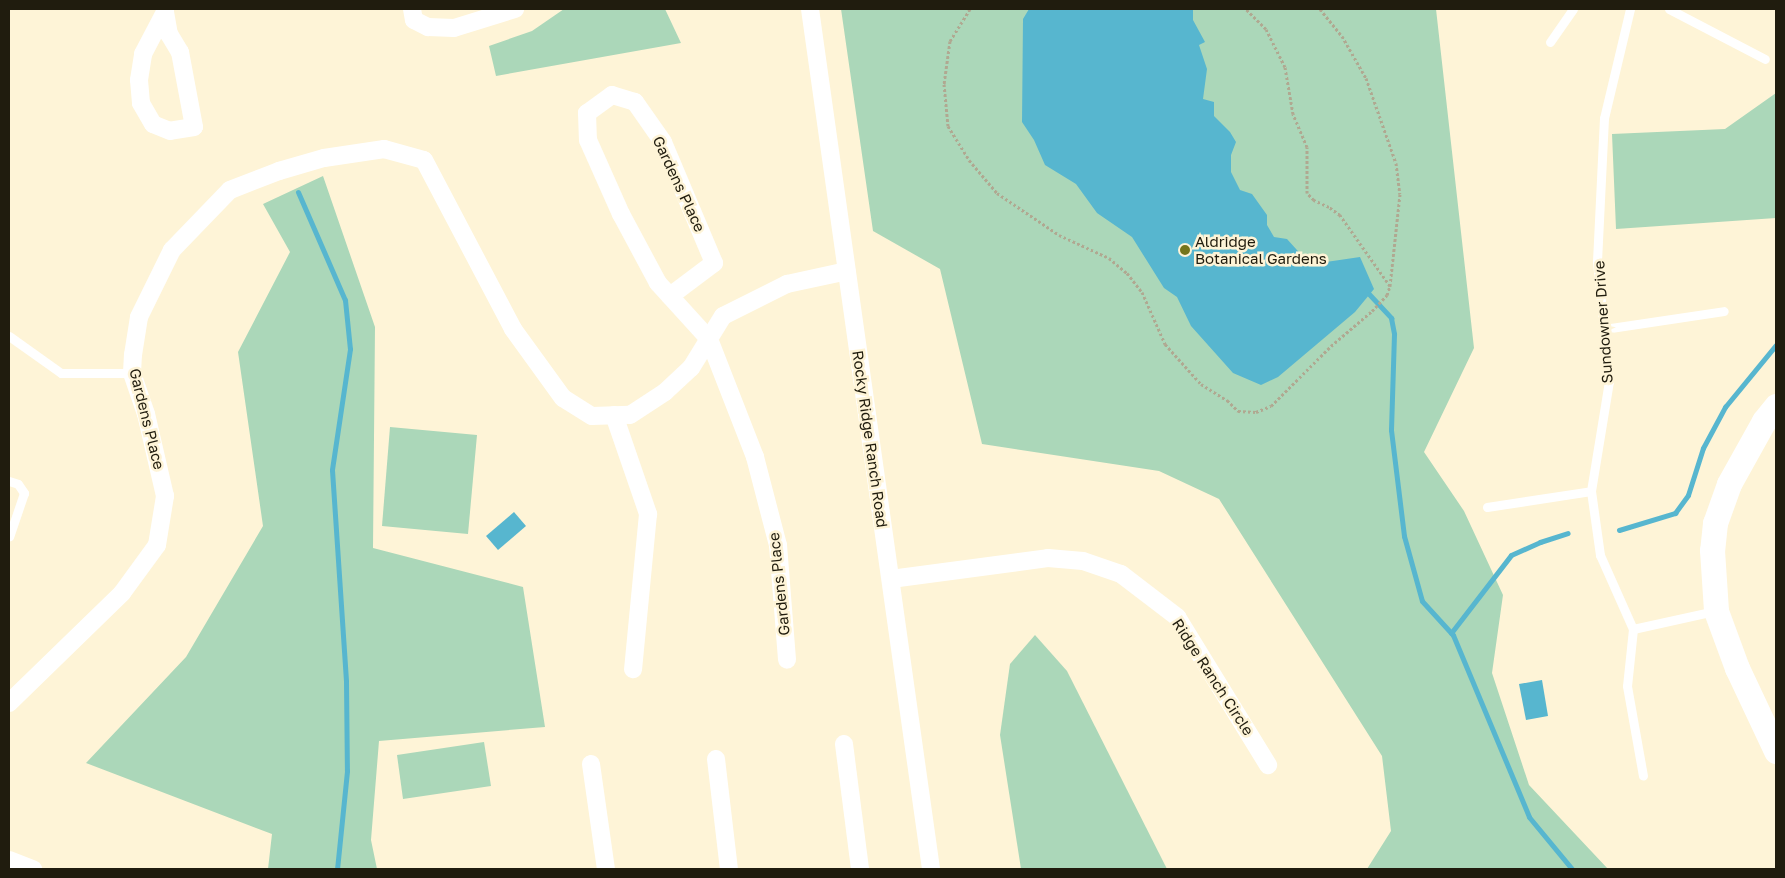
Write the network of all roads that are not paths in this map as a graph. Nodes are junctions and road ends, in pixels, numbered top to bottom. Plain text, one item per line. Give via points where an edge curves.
1 (412, 9) edge
2 (515, 9) edge
3 (810, 9) edge
4 (1573, 9) edge
5 (1630, 9) edge
6 (1669, 9) edge
7 (165, 10) edge
8 (1550, 42) dead end
9 (1765, 59) dead end
10 (847, 270) junction
11 (670, 296) junction
12 (1724, 311) dead end
13 (1604, 329) junction
14 (9, 336) edge
15 (709, 339) junction
16 (132, 374) junction
17 (1776, 406) edge
18 (614, 415) junction
19 (9, 481) edge
20 (1591, 491) junction
21 (1487, 507) dead end
22 (9, 537) edge
23 (891, 579) junction
24 (1716, 611) junction
25 (1634, 630) junction
26 (787, 660) dead end
27 (633, 669) dead end
28 (9, 703) edge
29 (844, 744) dead end
30 (1776, 750) edge
31 (716, 759) dead end
32 (591, 764) dead end
33 (1268, 765) dead end
34 (1643, 776) dead end
35 (9, 860) edge
36 (32, 869) edge
37 (606, 869) edge
38 (729, 869) edge
39 (860, 869) edge
40 (931, 869) edge

1 - 2 street via 414,20 428,27 454,28
3 - 10 street, Rocky Ridge Ranch Road
4 - 8 lane
5 - 13 lane, Sundowner Drive via 1604,118 1597,262
6 - 9 lane
7 - 7 street via 169,34 180,52 194,127 170,131 153,124 141,103 139,80 143,54
10 - 15 street, Gardens Place via 787,284 722,316
10 - 23 street, Rocky Ridge Ranch Road
11 - 11 street, Gardens Place via 714,262 662,142 635,102 612,95 587,113 588,140 621,214 658,283
11 - 15 street, Gardens Place
12 - 13 lane
13 - 20 lane, Sundowner Drive via 1609,382
14 - 16 lane via 61,373
15 - 18 street, Gardens Place via 691,368 665,392 630,415
15 - 26 street, Gardens Place via 755,457 778,545
16 - 18 street, Gardens Place via 132,355 140,317 172,250 230,190 324,158 384,149 424,160 513,329 563,398 592,416
16 - 28 street, Gardens Place via 146,414 165,496 157,545 122,593
17 - 24 street via 1764,421 1729,484 1715,523 1712,550
18 - 27 street via 648,514
19 - 22 lane via 18,484 24,493
20 - 21 lane
20 - 25 lane, Sundowner Drive via 1600,555
23 - 33 street, Ridge Ranch Circle via 1048,558 1083,561 1121,574 1177,617
23 - 40 street, Rocky Ridge Ranch Road
24 - 25 lane
24 - 30 street via 1737,668
25 - 34 lane via 1627,686
29 - 39 street
31 - 38 street
32 - 37 street
35 - 36 street

